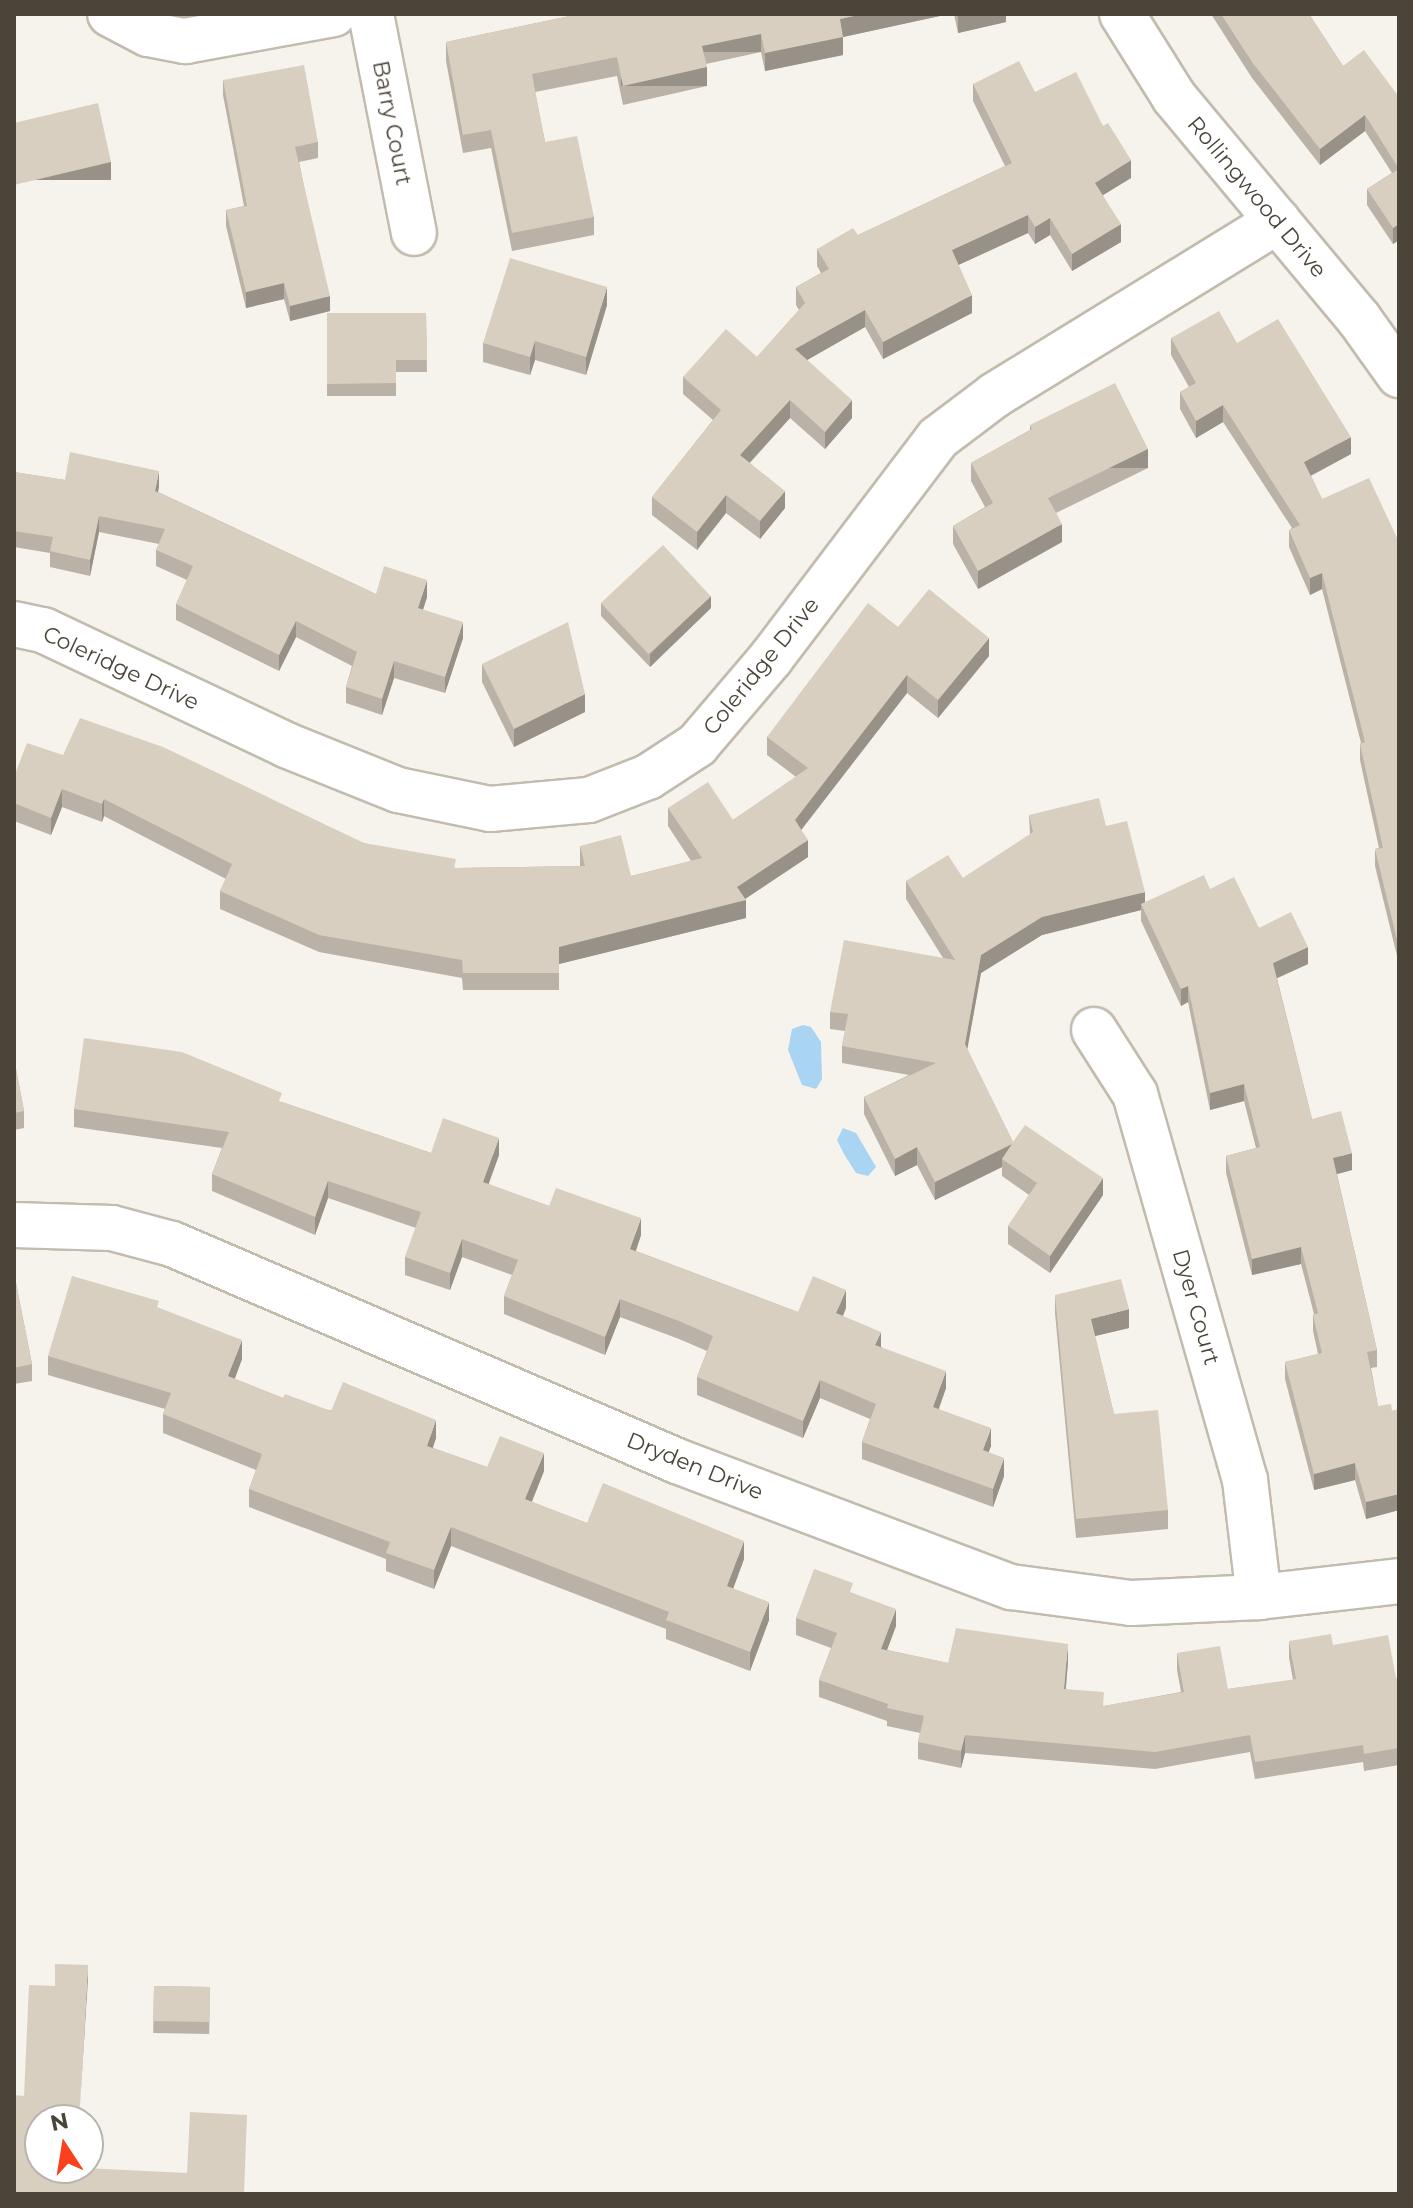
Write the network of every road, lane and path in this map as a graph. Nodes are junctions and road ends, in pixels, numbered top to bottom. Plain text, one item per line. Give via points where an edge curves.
1 (110, 14) edge
2 (334, 14) edge
3 (371, 14) edge
4 (1122, 14) edge
5 (1278, 221) junction
6 (414, 233) dead end
7 (1399, 375) edge
8 (14, 624) edge
9 (1094, 1030) dead end
10 (14, 1225) edge
11 (1399, 1581) edge
12 (1259, 1597) junction

1 - 2 street via 148,34 185,41
3 - 6 street, Barry Court
4 - 5 street, Rollingwood Drive via 1174,97
5 - 7 street, Rollingwood Drive
5 - 8 street, Coleridge Drive via 995,395 938,438 771,658 697,745 648,777 589,800 490,809 398,790 286,745 43,630
9 - 12 street, Dyer Court via 1135,1094 1245,1480
10 - 12 street, Dryden Drive via 112,1228 172,1244 677,1461 1011,1587 1131,1603
11 - 12 street, Dryden Drive

